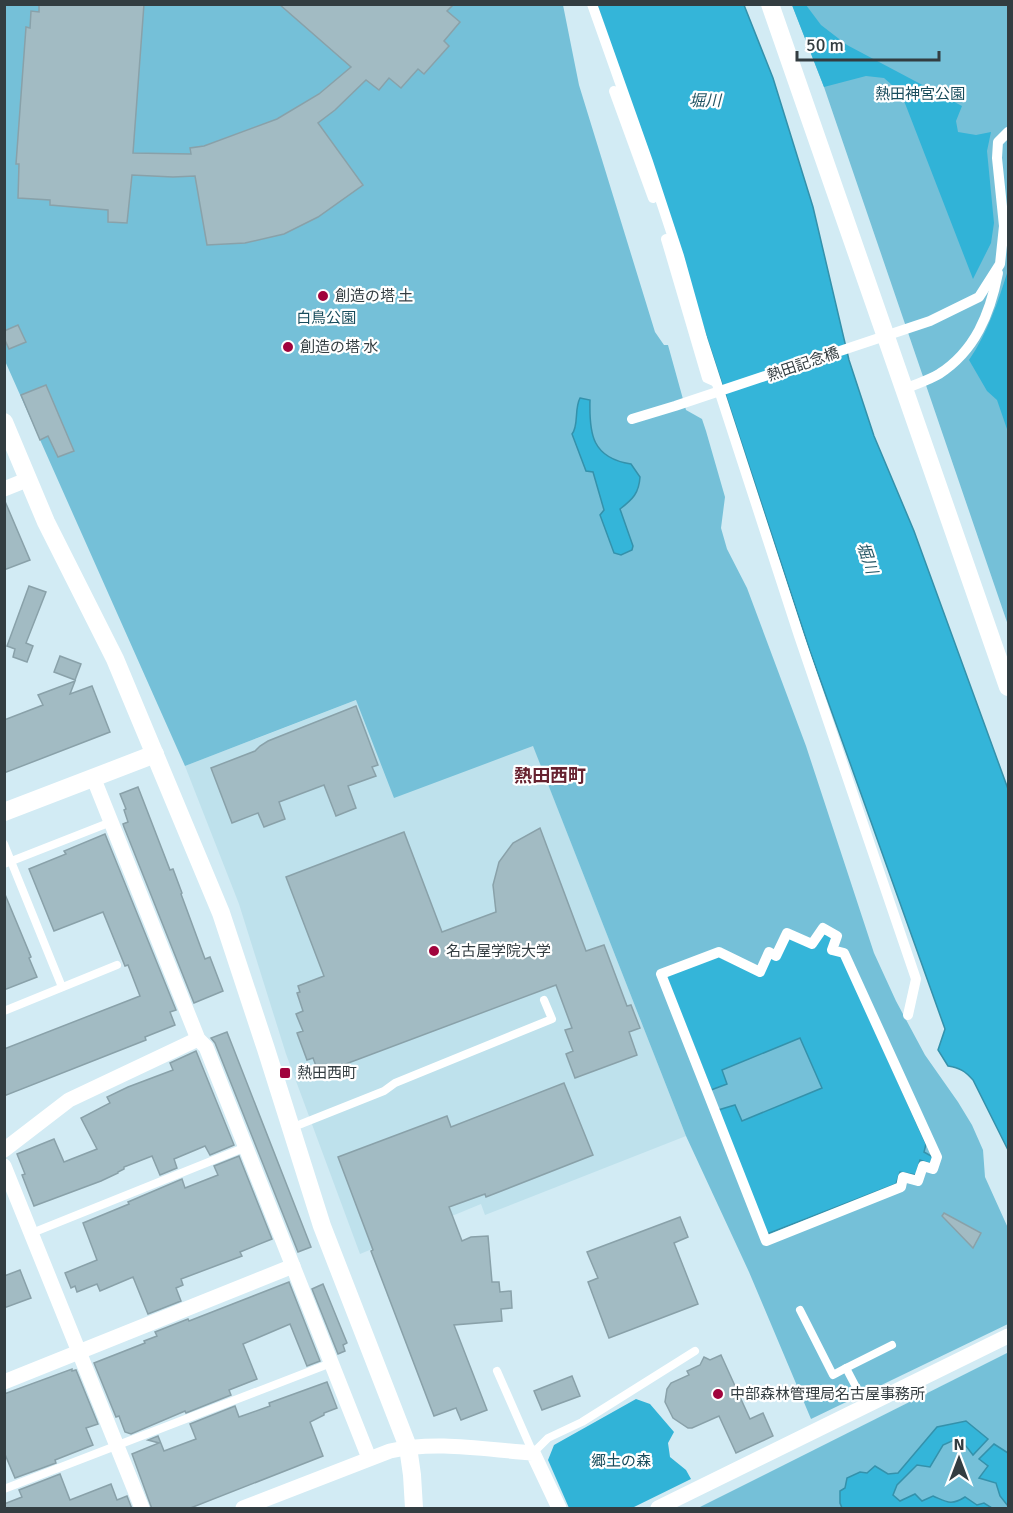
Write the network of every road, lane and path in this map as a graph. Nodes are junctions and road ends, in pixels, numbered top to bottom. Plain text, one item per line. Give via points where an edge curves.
1 (592, 4) edge
2 (770, 4) edge
3 (614, 91) dead end
4 (1008, 132) edge
5 (1000, 264) junction
6 (716, 382) junction
7 (905, 389) junction
8 (632, 419) dead end
9 (4, 422) edge
10 (29, 479) junction
11 (4, 489) edge
12 (1008, 687) edge
13 (155, 754) junction
14 (93, 777) junction
15 (4, 812) edge
16 (111, 822) junction
17 (4, 844) edge
18 (8, 863) edge
19 (117, 965) dead end
20 (62, 987) junction
21 (544, 1000) dead end
22 (865, 1000) joint
23 (4, 1011) edge
24 (908, 1015) dead end
25 (198, 1039) junction
26 (290, 1128) junction
27 (246, 1147) junction
28 (4, 1150) edge
29 (4, 1166) edge
30 (9, 1187) edge
31 (32, 1233) junction
32 (293, 1266) junction
33 (800, 1310) dead end
34 (1008, 1336) edge
35 (892, 1345) dead end
36 (695, 1351) dead end
37 (79, 1352) junction
38 (332, 1363) junction
39 (846, 1368) junction
40 (497, 1371) dead end
41 (4, 1382) edge
42 (866, 1406) junction
43 (117, 1445) junction
44 (408, 1447) junction
45 (533, 1453) junction
46 (369, 1458) junction
47 (4, 1489) edge
48 (142, 1509) edge
49 (243, 1509) edge
50 (414, 1509) edge
51 (560, 1509) edge
52 (658, 1509) edge

1 - 6 street via 655,183
2 - 7 street
3 - 6 street via 657,211 707,378
4 - 5 street via 998,142 997,158 1004,226
5 - 7 street via 992,304 974,342 938,375
5 - 8 street, 熱田記念橋 via 980,297 930,321
6 - 24 street via 822,708 916,979
7 - 12 street
9 - 10 street
10 - 11 street
10 - 13 street via 46,522 115,659
13 - 14 street
13 - 26 street via 221,913
14 - 15 street
14 - 16 street
16 - 18 lane
16 - 25 street
17 - 18 lane
18 - 20 lane
19 - 20 lane
20 - 23 lane
21 - 26 lane via 552,1019
22 - 22 street via 844,953 832,950 837,936 823,928 812,944 787,933 776,956 769,952 760,972 719,952 661,974 766,1241 901,1187 903,1177 918,1181 922,1166 933,1169 937,1157
25 - 27 street via 206,1047
25 - 28 street via 69,1100
26 - 44 street via 322,1226
27 - 31 lane
27 - 32 street
29 - 30 street
30 - 31 street
31 - 37 street
32 - 37 street
32 - 38 street
33 - 39 lane via 833,1375
34 - 42 street
35 - 39 lane
36 - 45 lane via 582,1422 548,1438
37 - 41 street
37 - 43 street
38 - 43 lane
38 - 46 street
39 - 42 lane
40 - 45 lane
42 - 52 street
43 - 47 lane
43 - 48 street
44 - 45 street
44 - 46 street
44 - 50 street
45 - 51 street
46 - 49 street

